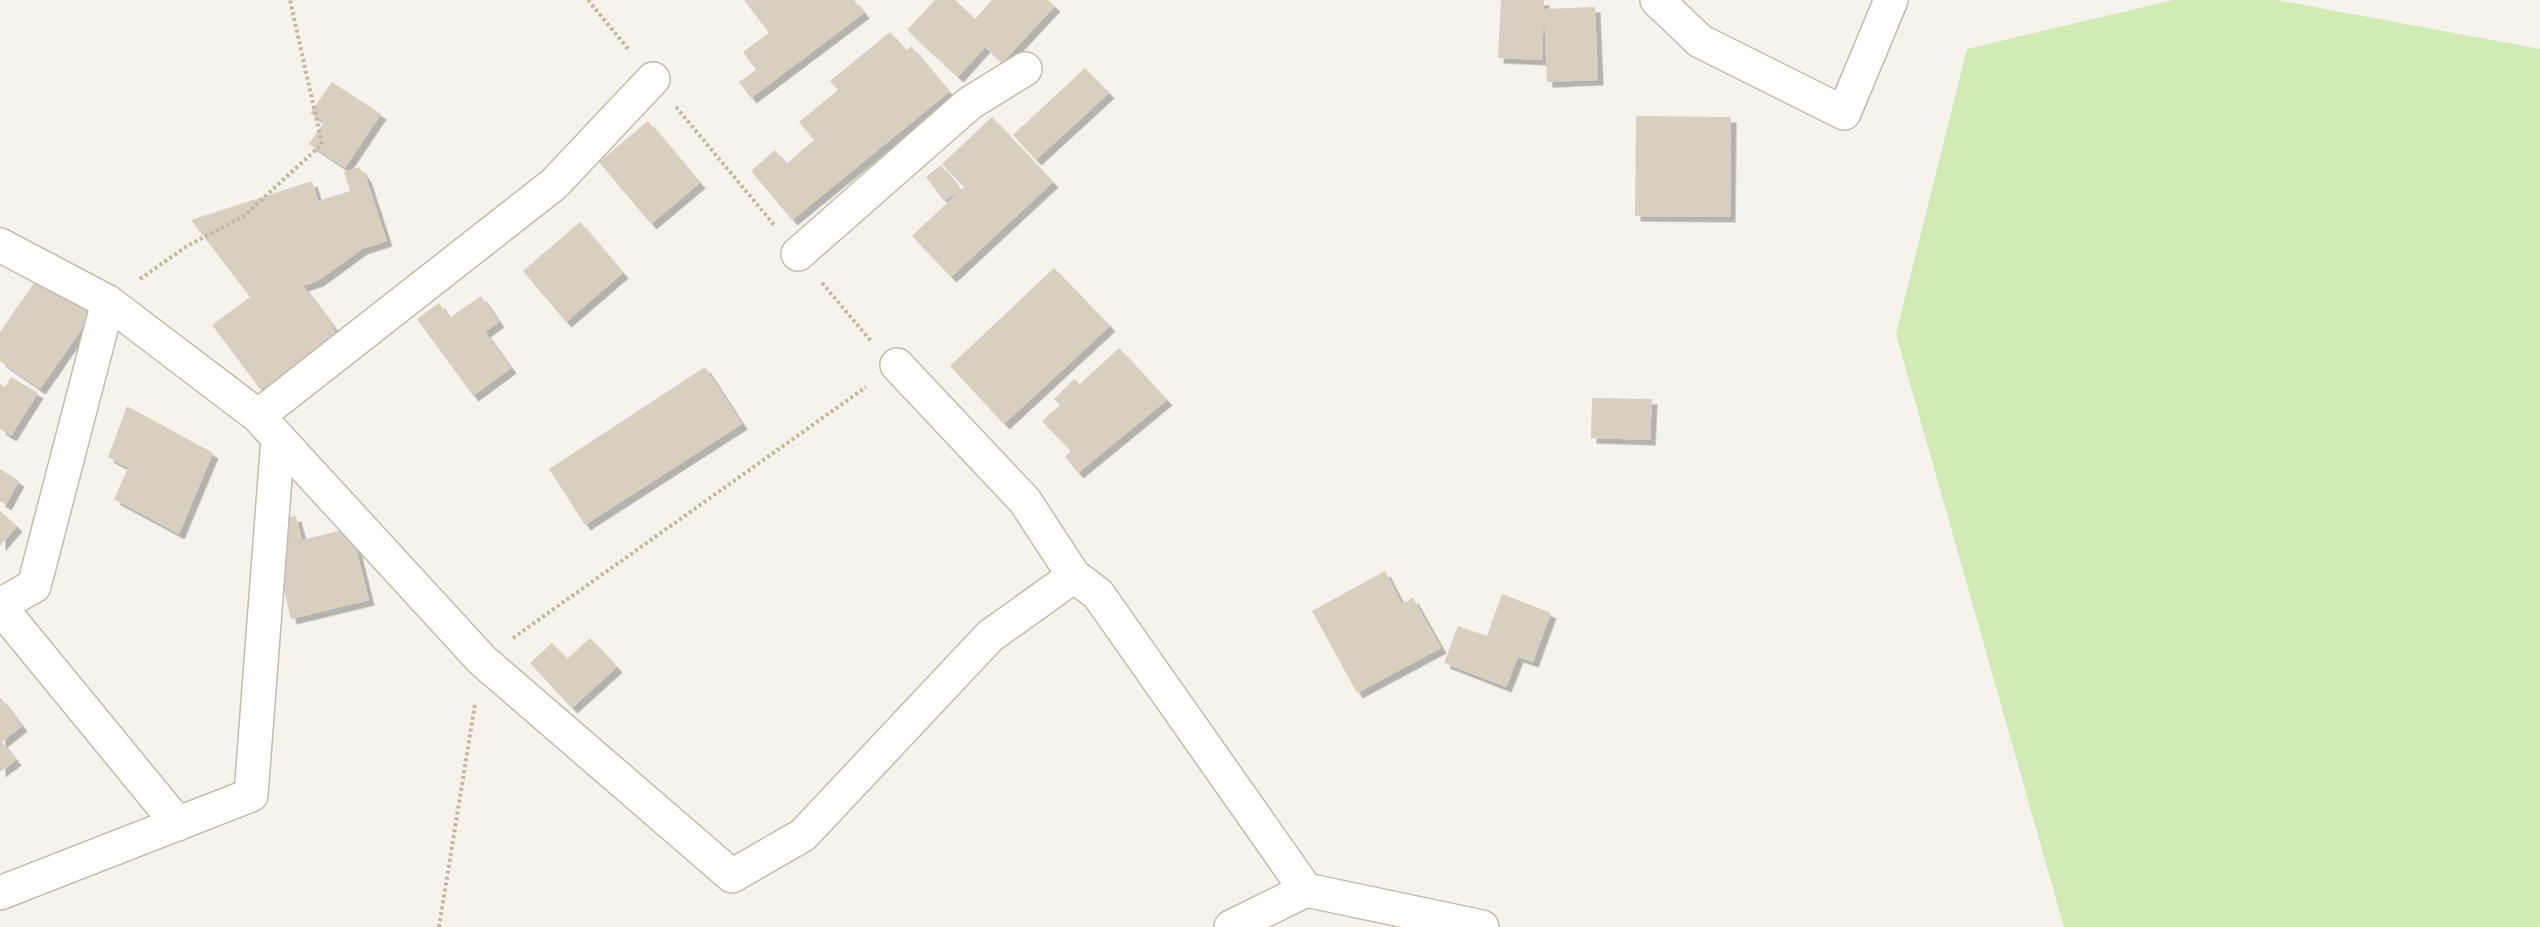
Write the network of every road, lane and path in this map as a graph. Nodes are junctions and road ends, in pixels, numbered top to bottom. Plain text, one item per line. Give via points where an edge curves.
1 (290, 0) edge
2 (588, 0) edge
3 (1658, 0) edge
4 (1891, 0) edge
5 (1025, 69) dead end
6 (653, 79) junction
7 (0, 245) edge
8 (798, 254) junction
9 (108, 302) junction
10 (897, 364) junction
11 (268, 427) junction
12 (1074, 576) junction
13 (0, 606) edge
14 (482, 660) junction
15 (177, 824) junction
16 (1306, 890) junction
17 (0, 893) edge
18 (440, 927) edge
19 (1231, 927) edge
20 (1482, 927) edge

1 - 9 path via 321,144 244,216 187,246
2 - 6 path
3 - 4 street via 1700,41 1844,113
5 - 8 street via 970,103
6 - 8 path
6 - 11 street via 554,184
7 - 9 street
8 - 10 path via 869,340
9 - 11 street
9 - 13 street via 34,586
10 - 12 street via 1025,501
10 - 14 path
11 - 14 street
11 - 15 street via 251,795
12 - 14 street via 990,636 803,835 732,876
12 - 16 street via 1098,594
13 - 15 street
14 - 18 path
15 - 17 street
16 - 19 street
16 - 20 street

